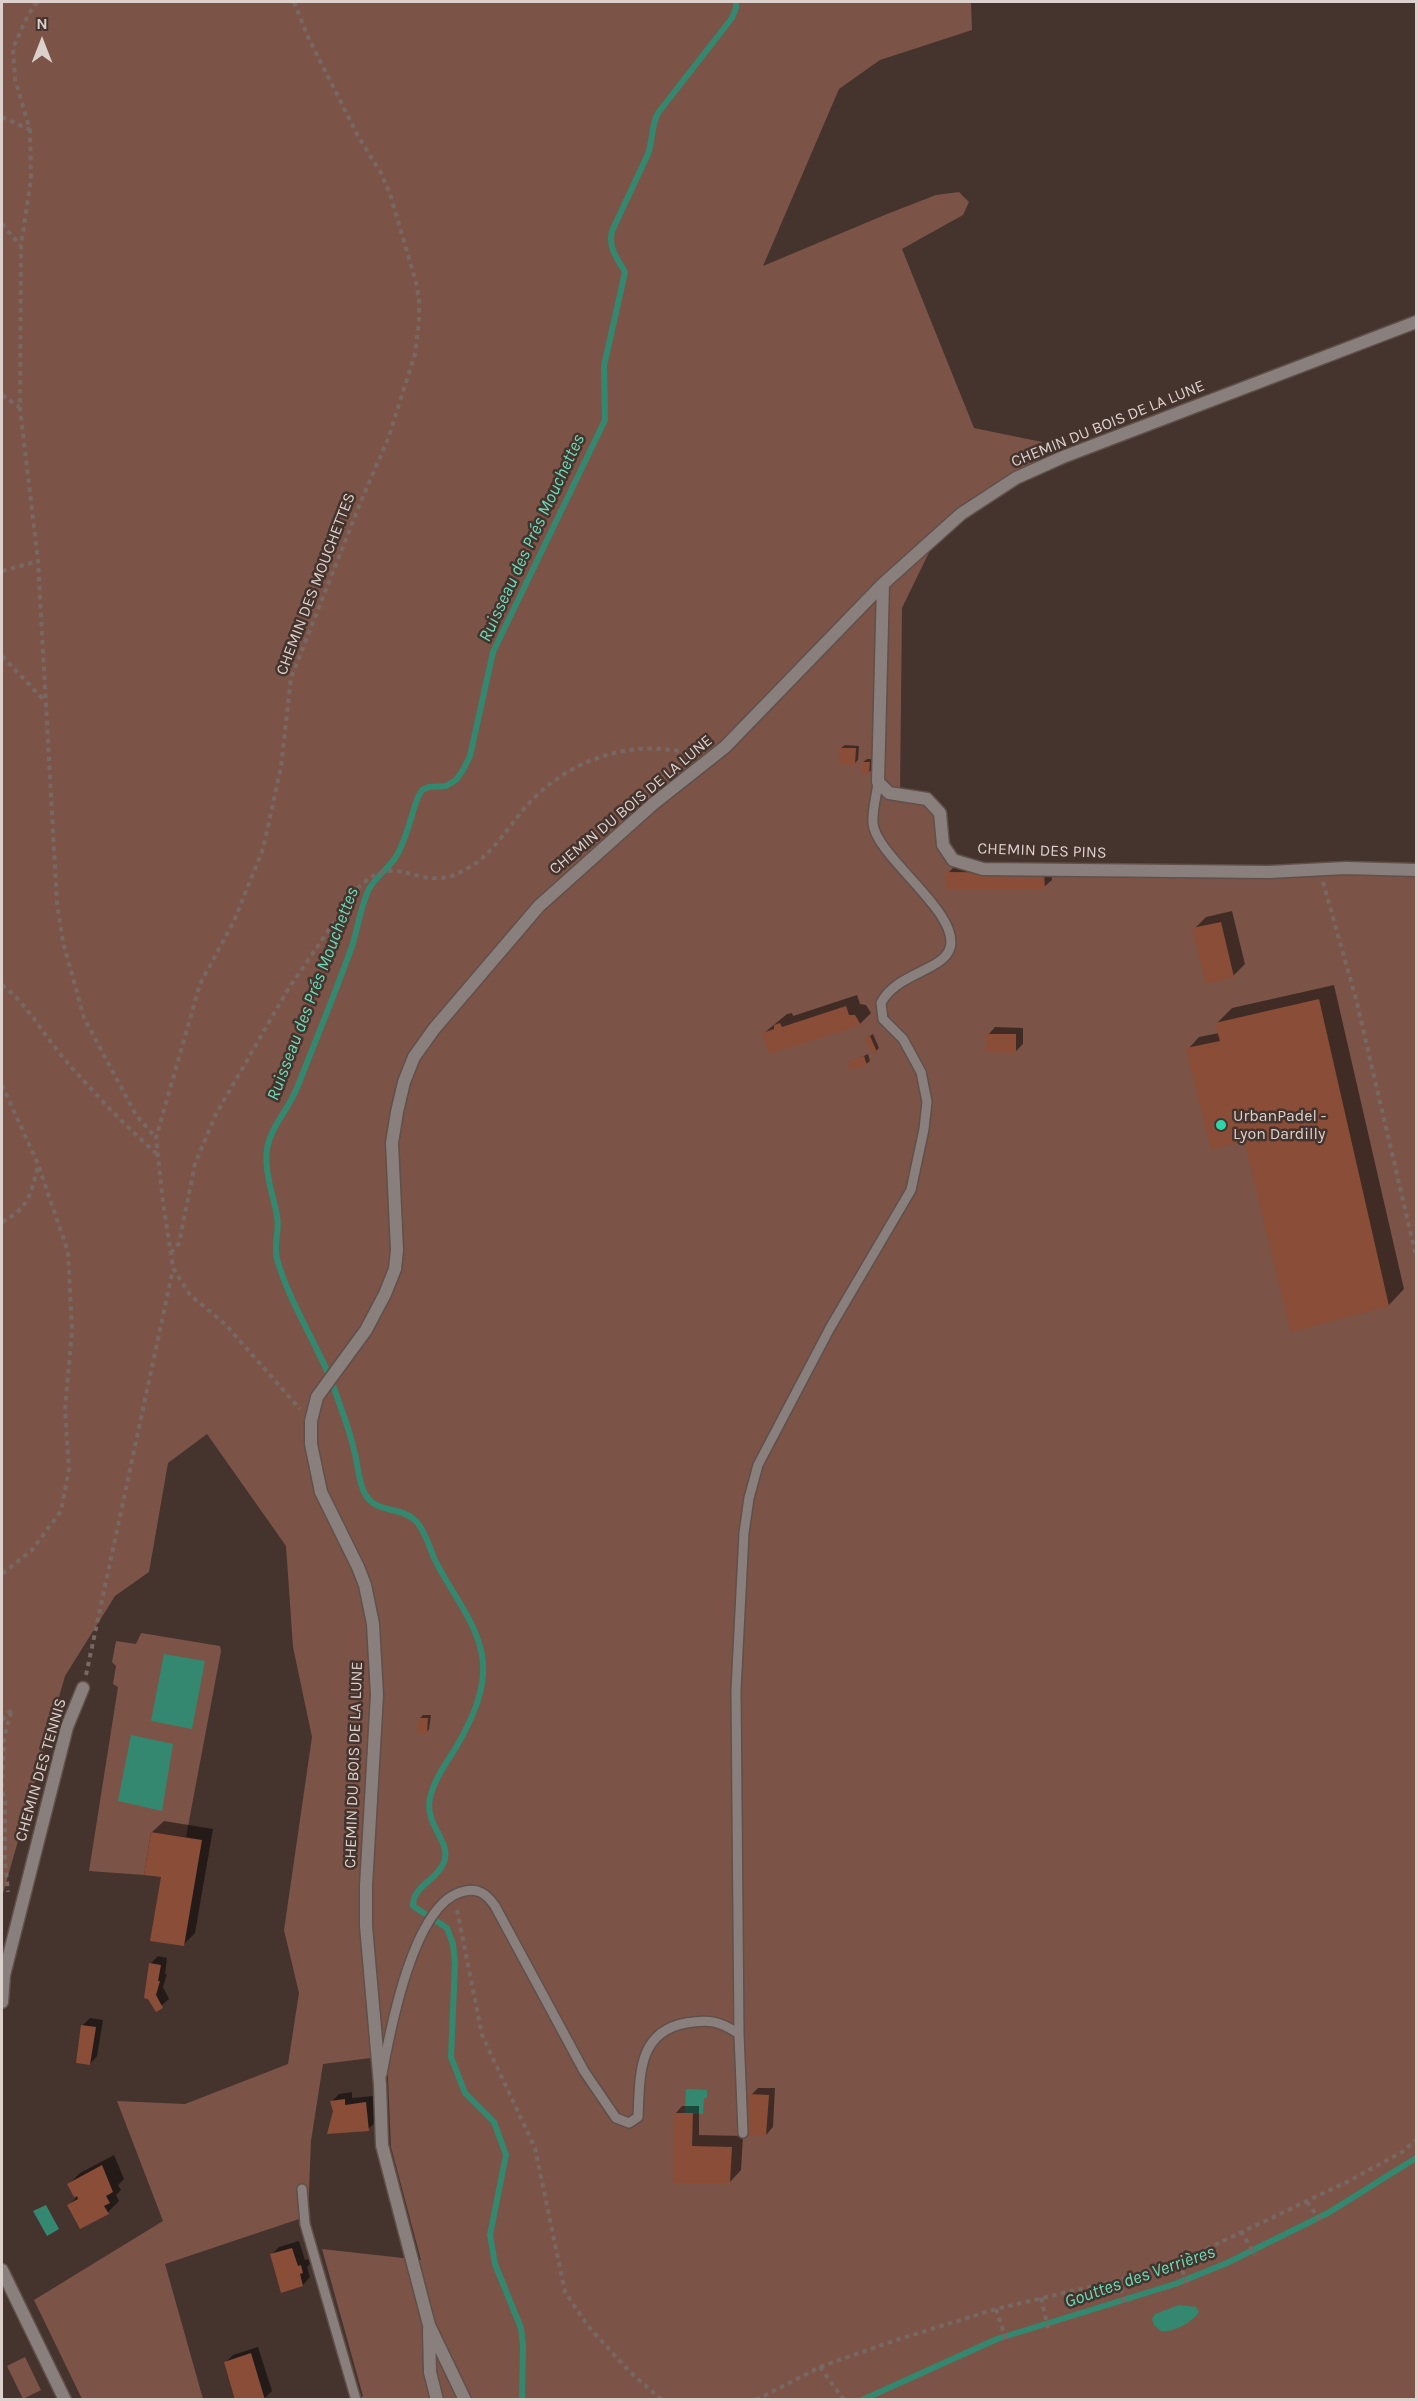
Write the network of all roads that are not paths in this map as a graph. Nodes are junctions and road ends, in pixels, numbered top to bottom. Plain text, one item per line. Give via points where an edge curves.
1 (1416, 322) edge
2 (882, 584) junction
3 (879, 782) junction
4 (1416, 870) edge
5 (83, 1688) road end
6 (2, 2002) edge
7 (739, 2034) junction
8 (380, 2085) junction
9 (742, 2133) dead end
10 (302, 2189) dead end
11 (2, 2270) edge
12 (429, 2325) junction
13 (65, 2400) edge
14 (356, 2400) edge
15 (437, 2400) edge
16 (465, 2400) edge

1 - 2 street, CHEMIN DU BOIS DE LA LUNE via 1016,478 961,514
2 - 3 street
2 - 8 street, CHEMIN DU BOIS DE LA LUNE via 707,762 653,804 539,906 434,1029 414,1057 404,1082 392,1143 395,1269 366,1330 316,1400 311,1421 311,1444 321,1492 358,1567 373,1624 377,1695 366,1926
3 - 4 street, CHEMIN DES PINS via 889,793 927,799 940,813 943,845 953,860 983,868
3 - 7 lane via 872,824 882,845 941,915 951,941 950,950 943,960 894,985 881,1003 882,1019 903,1039 921,1072 927,1102 910,1190 830,1328 758,1465 749,1498 736,1690
5 - 6 street, CHEMIN DES TENNIS via 67,1727 4,1975
7 - 8 lane via 722,2023 699,2021 672,2026 658,2034 646,2051 638,2117 628,2123 616,2118 584,2071 495,1906 486,1893 470,1890 454,1894 425,1928 393,2014
7 - 9 lane
8 - 12 street, CHEMIN DU BOIS DE LA LUNE via 382,2145
10 - 14 lane via 305,2224
11 - 13 street
12 - 15 street via 430,2372
12 - 16 street, CHEMIN DU BOIS DE LA LUNE

